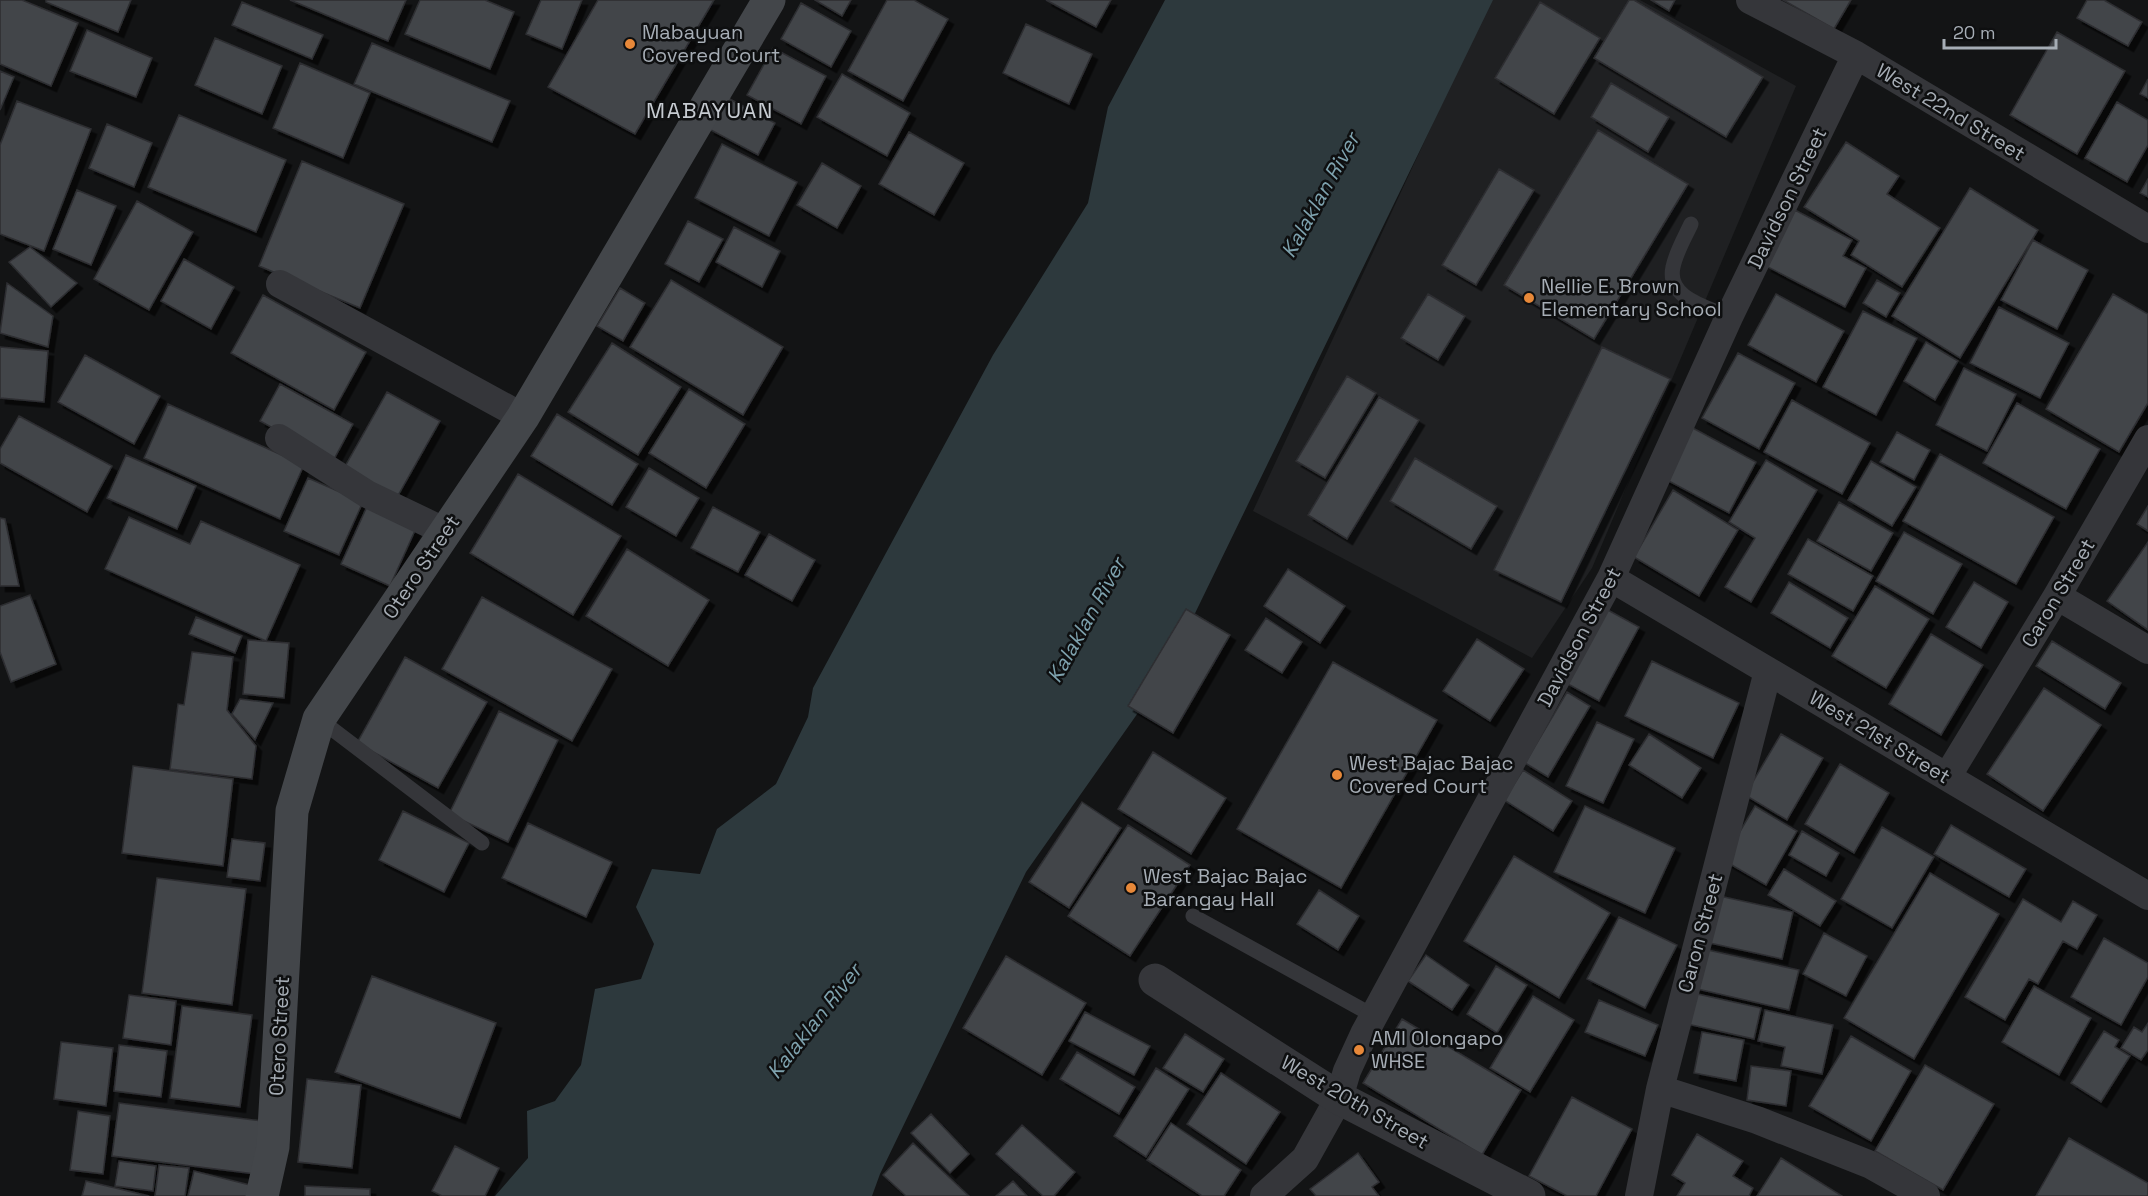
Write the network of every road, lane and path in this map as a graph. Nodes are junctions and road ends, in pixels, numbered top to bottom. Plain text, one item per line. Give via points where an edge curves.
1 (769, 0) edge
2 (1750, 0) edge
3 (1856, 55) junction
4 (1691, 224) dead end
5 (2148, 230) edge
6 (280, 284) dead end
7 (1729, 317) junction
8 (523, 417) junction
9 (279, 438) dead end
10 (2148, 439) edge
11 (444, 531) junction
12 (1611, 578) junction
13 (2057, 596) junction
14 (2148, 650) edge
15 (1768, 671) junction
16 (319, 718) junction
17 (1947, 777) junction
18 (482, 843) dead end
19 (2148, 896) edge
20 (1193, 916) dead end
21 (1155, 980) dead end
22 (1374, 1016) junction
23 (1660, 1089) junction
24 (1339, 1098) junction
25 (262, 1196) edge
26 (1264, 1196) edge
27 (1529, 1196) edge
28 (1639, 1196) edge
29 (1926, 1196) edge

1 - 8 main road, Otero Street
2 - 3 street, West 22nd Street
3 - 5 street, West 22nd Street
3 - 7 street, Davidson Street
4 - 7 lane via 1672,267 1672,282 1679,294
6 - 8 street
7 - 12 street, Davidson Street
8 - 11 main road, Otero Street
9 - 11 street via 367,494
10 - 13 street, Caron Street
11 - 16 main road, Otero Street
12 - 15 street, West 21st Street
12 - 22 street, Davidson Street
13 - 14 street
13 - 17 street, Caron Street
15 - 17 street, West 21st Street
15 - 23 street, Caron Street
16 - 18 lane
16 - 25 main road, Otero Street via 292,811 273,1147
17 - 19 street, West 21st Street
20 - 22 lane
21 - 24 street, West 20th Street
22 - 24 street, Davidson Street via 1347,1071
23 - 28 street, Caron Street
23 - 29 street via 1757,1120 1871,1165
24 - 26 street, Davidson Street via 1305,1159
24 - 27 street, West 20th Street

